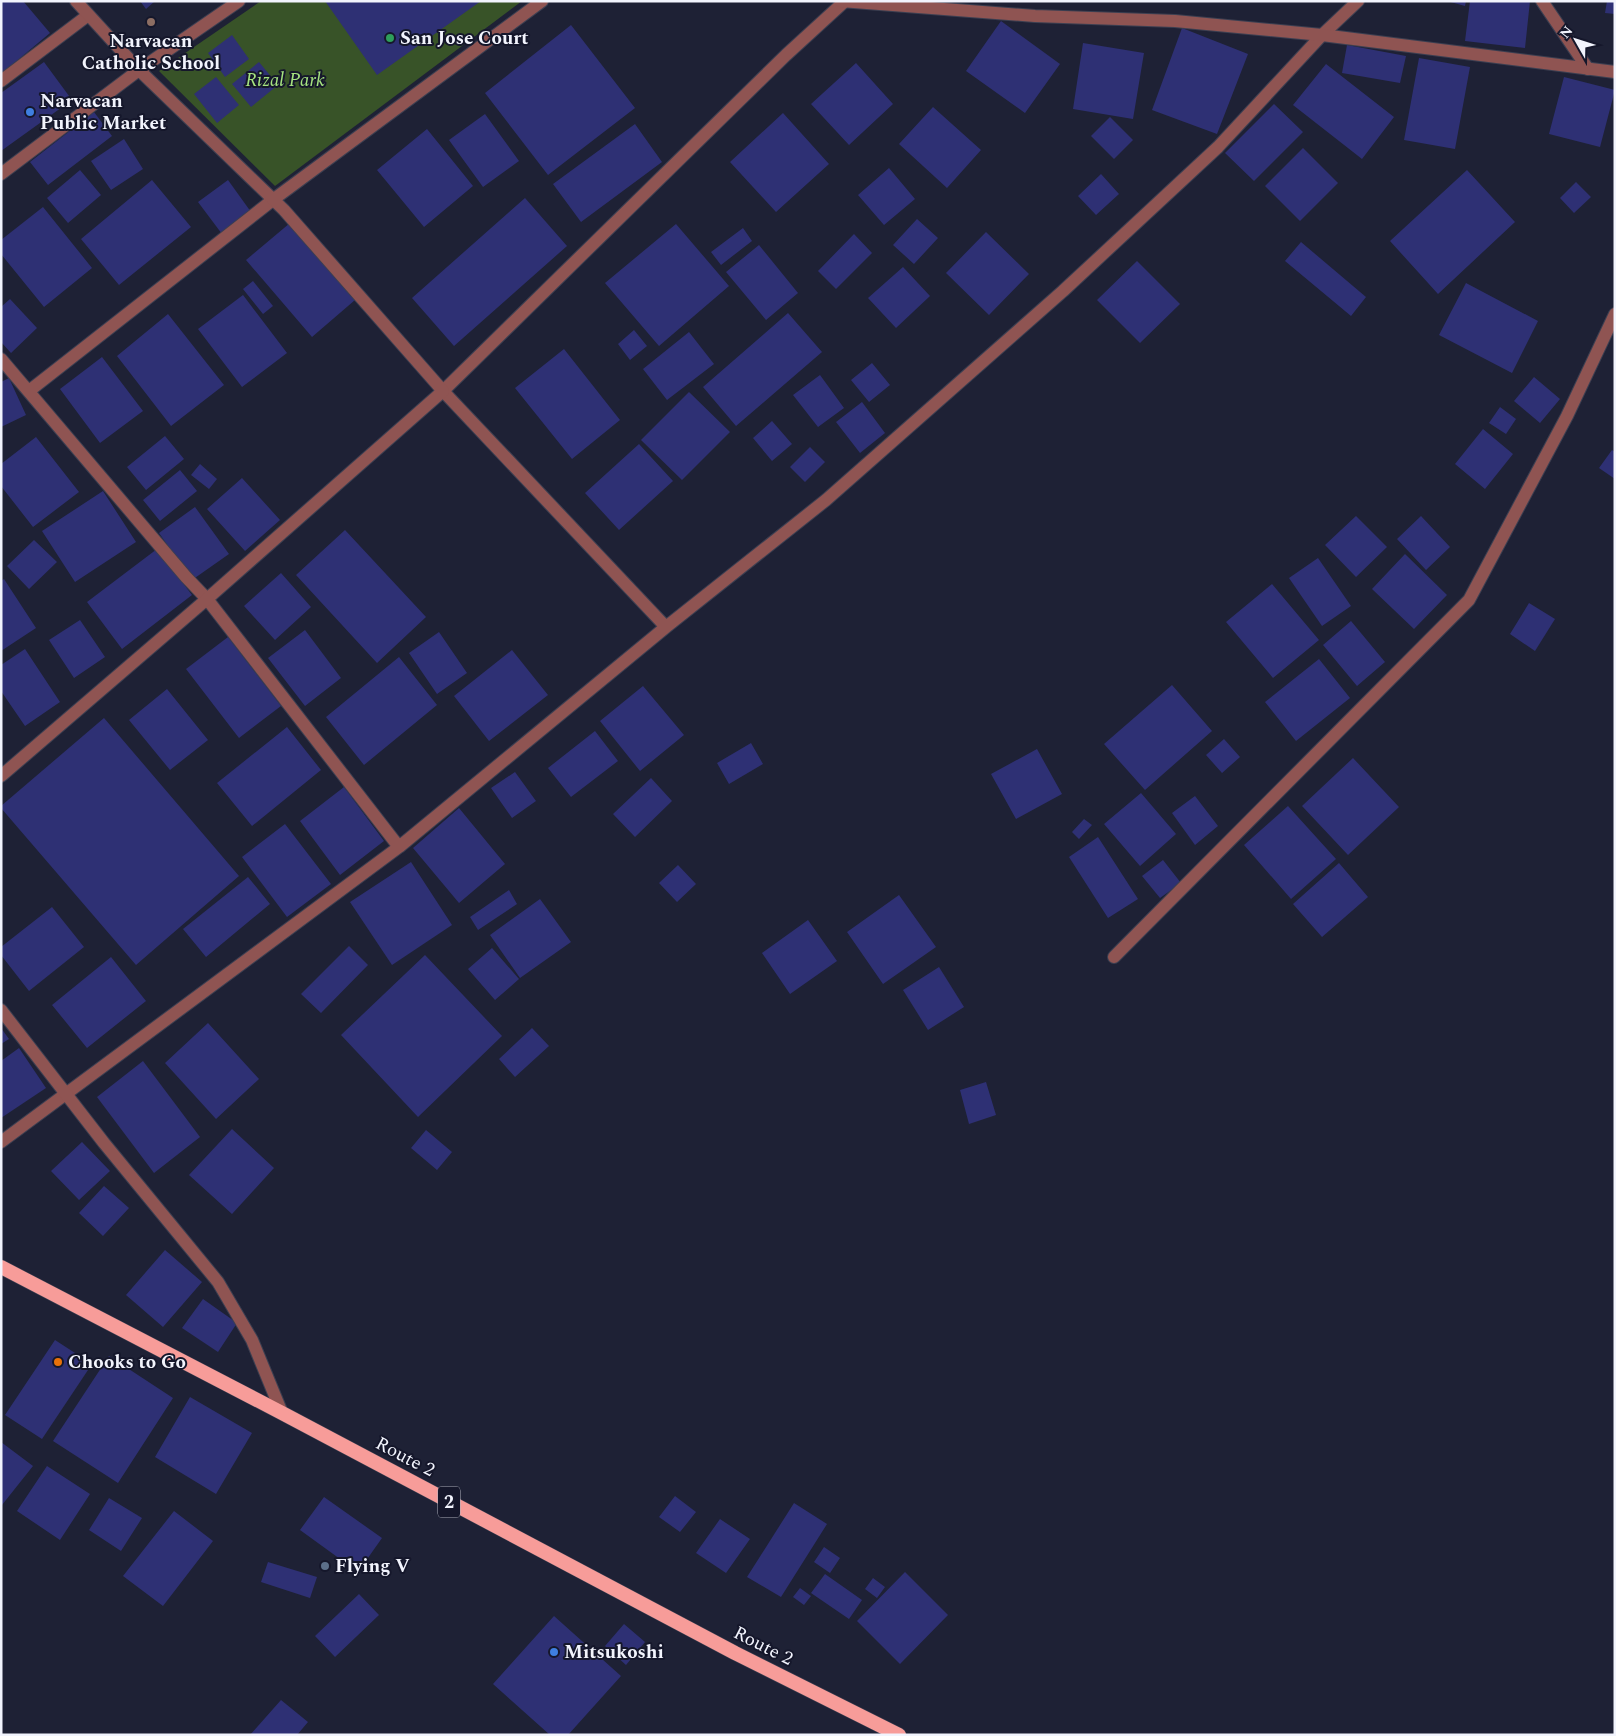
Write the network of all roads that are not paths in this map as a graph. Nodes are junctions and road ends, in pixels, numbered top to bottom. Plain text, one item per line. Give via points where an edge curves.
1 (76, 1) edge
2 (238, 1) edge
3 (542, 1) edge
4 (1358, 1) edge
5 (1542, 1) edge
6 (843, 2) edge
7 (87, 16) junction
8 (1322, 35) junction
9 (1588, 69) junction
10 (139, 70) junction
11 (1615, 72) edge
12 (1, 81) edge
13 (1, 174) edge
14 (274, 200) junction
15 (1615, 314) edge
16 (1, 359) edge
17 (29, 391) junction
18 (443, 391) junction
19 (207, 599) junction
20 (666, 627) junction
21 (1, 776) edge
22 (400, 847) junction
23 (1114, 957) dead end
24 (1, 1010) edge
25 (66, 1094) junction
26 (1, 1142) edge
27 (1, 1267) edge
28 (282, 1412) junction
29 (898, 1735) edge

1 - 7 street
2 - 10 street
3 - 14 street
4 - 8 street
5 - 9 street
6 - 8 street via 1036,16 1175,21
6 - 18 street
7 - 10 street
7 - 12 street
8 - 9 street
8 - 20 street via 1218,147 1063,291 826,500
9 - 11 street
10 - 13 street
10 - 14 street
14 - 17 street
14 - 18 street
15 - 23 street via 1567,416 1469,600
16 - 17 street
17 - 19 street
18 - 19 street
18 - 20 street
19 - 21 street
19 - 22 street
20 - 22 street
22 - 25 street
24 - 25 street
25 - 26 street
25 - 28 street via 218,1282 252,1340
27 - 28 highway, Route 2 / 2
28 - 29 highway, Route 2 / 2 via 735,1653

